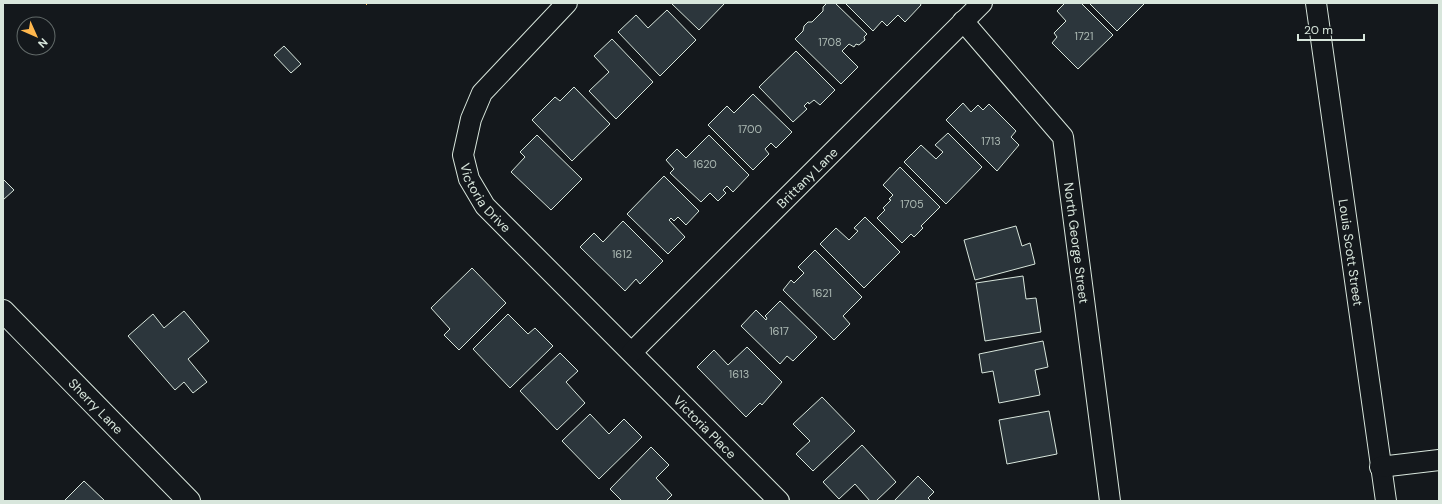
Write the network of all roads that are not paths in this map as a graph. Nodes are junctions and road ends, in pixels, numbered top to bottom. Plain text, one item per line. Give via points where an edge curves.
1 (567, 3) edge
2 (982, 3) edge
3 (1316, 3) edge
4 (963, 21) junction
5 (3, 311) edge
6 (632, 352) junction
7 (1439, 460) edge
8 (1380, 467) junction
9 (189, 501) edge
10 (779, 501) edge
11 (1110, 501) edge
12 (1386, 501) edge

1 - 6 street, Victoria Drive via 482,93 471,118 463,155 469,179 485,206
2 - 4 street, Brittany Lane
3 - 8 street, Louis Scott Street
4 - 6 street, Brittany Lane
4 - 11 street, North George Street via 1063,137
5 - 9 street, Sherry Lane
6 - 10 street, Victoria Place
7 - 8 street
8 - 12 street, Louis Scott Street

